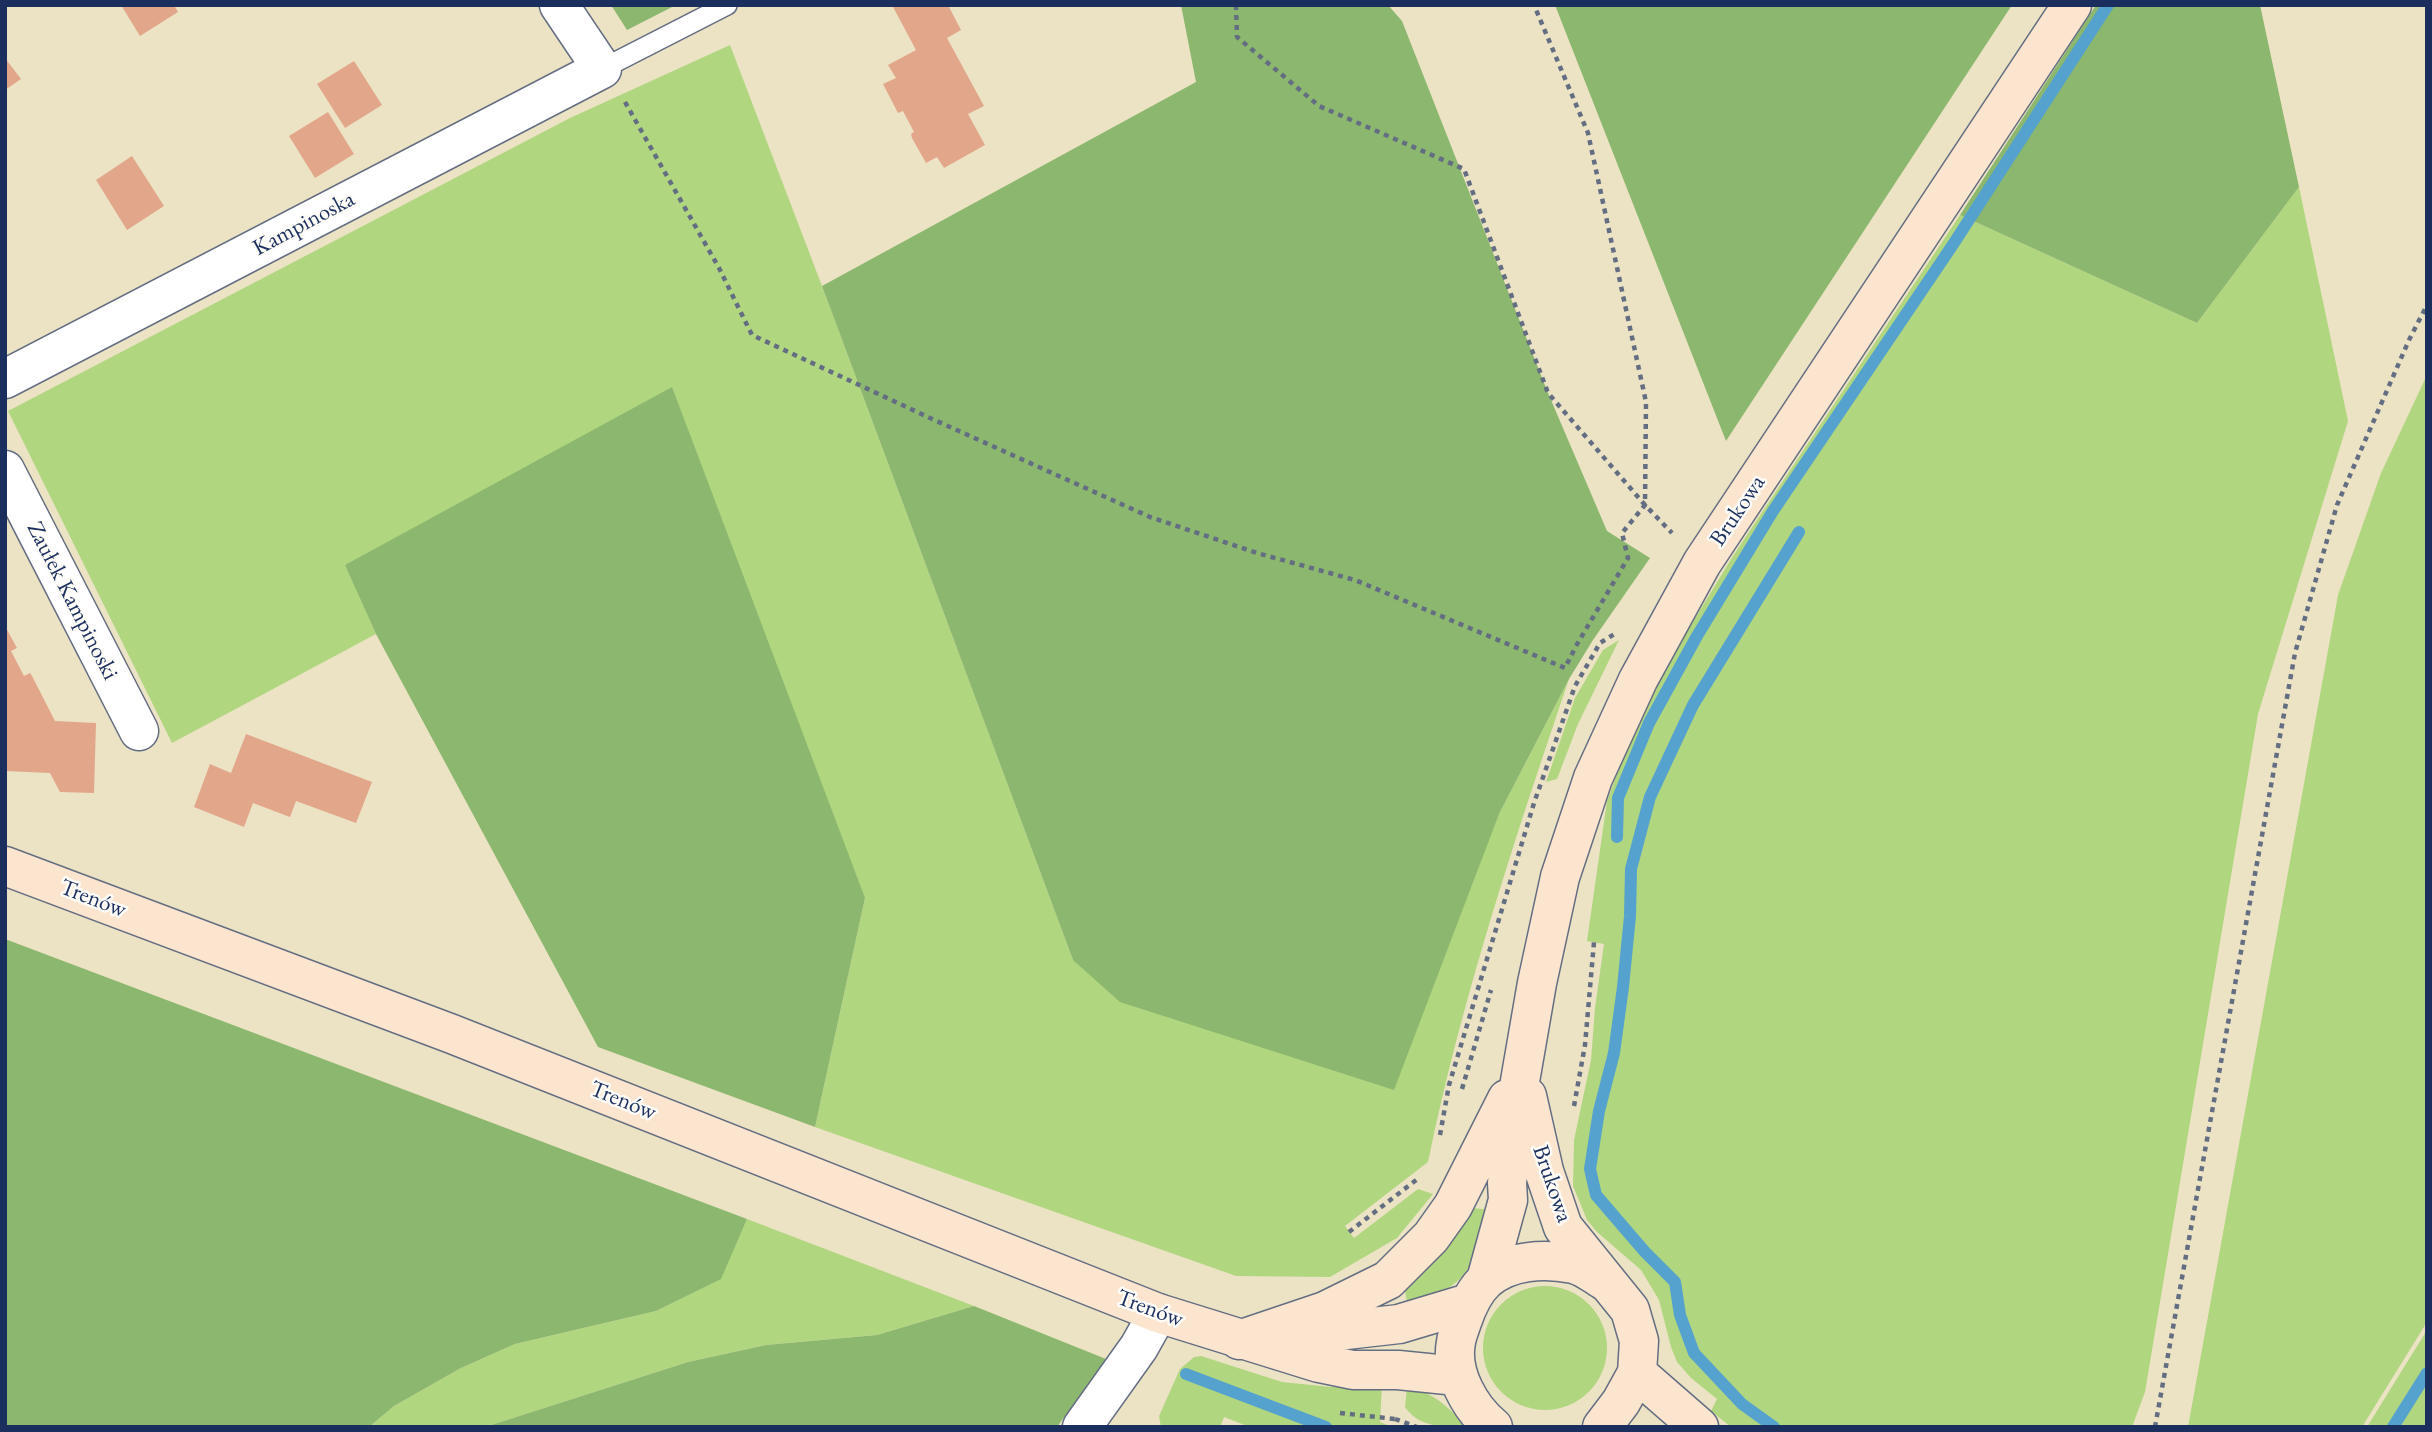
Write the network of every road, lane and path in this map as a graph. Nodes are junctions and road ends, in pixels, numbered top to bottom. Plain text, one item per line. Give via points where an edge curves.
1 (559, 5) edge
2 (727, 5) edge
3 (1236, 5) edge
4 (1534, 5) edge
5 (2072, 5) edge
6 (602, 69) junction
7 (2427, 305) edge
8 (6, 376) edge
9 (5, 470) edge
10 (1645, 505) junction
11 (1674, 535) dead end
12 (139, 732) dead end
13 (5, 866) edge
14 (1594, 942) dead end
15 (1522, 1070) junction
16 (1572, 1115) dead end
17 (1424, 1174) dead end
18 (1349, 1232) dead end
19 (1611, 1285) junction
20 (1477, 1292) junction
21 (1158, 1313) junction
22 (1239, 1340) junction
23 (1637, 1373) junction
24 (1457, 1376) junction
25 (1082, 1427) edge
26 (1493, 1427) edge
27 (1602, 1427) edge
28 (1699, 1427) edge
29 (2155, 1427) edge

1 - 6 street
2 - 6 lane
3 - 10 path via 1237,37 1319,106 1464,169 1548,393
4 - 10 path via 1588,132 1646,402
5 - 15 main road, Brukowa via 1702,563 1638,680 1593,778 1560,877
6 - 8 street, Kampinoska
6 - 10 path via 622,96 752,335 1150,517 1355,580 1565,668 1628,558 1622,533
7 - 29 path via 2337,505 2295,653
9 - 12 street, Zaułek Kampinoski
10 - 11 path
13 - 21 main road, Trenów via 452,1034
14 - 16 path via 1582,1068
15 - 19 main road, Brukowa via 1544,1171 1563,1227
15 - 20 main road, Brukowa via 1508,1200
15 - 22 main road via 1453,1206 1431,1237 1388,1280 1325,1311
17 - 18 path
19 - 20 main road, Trenów via 1576,1264 1537,1260 1510,1268
19 - 23 main road, Brukowa via 1630,1310 1639,1341
20 - 22 main road, Trenów via 1399,1324
20 - 24 main road, Brukowa via 1455,1344
21 - 22 main road, Trenów
21 - 25 street
22 - 24 main road, Trenów via 1353,1370
23 - 27 main road
23 - 28 main road
24 - 26 main road via 1479,1416

